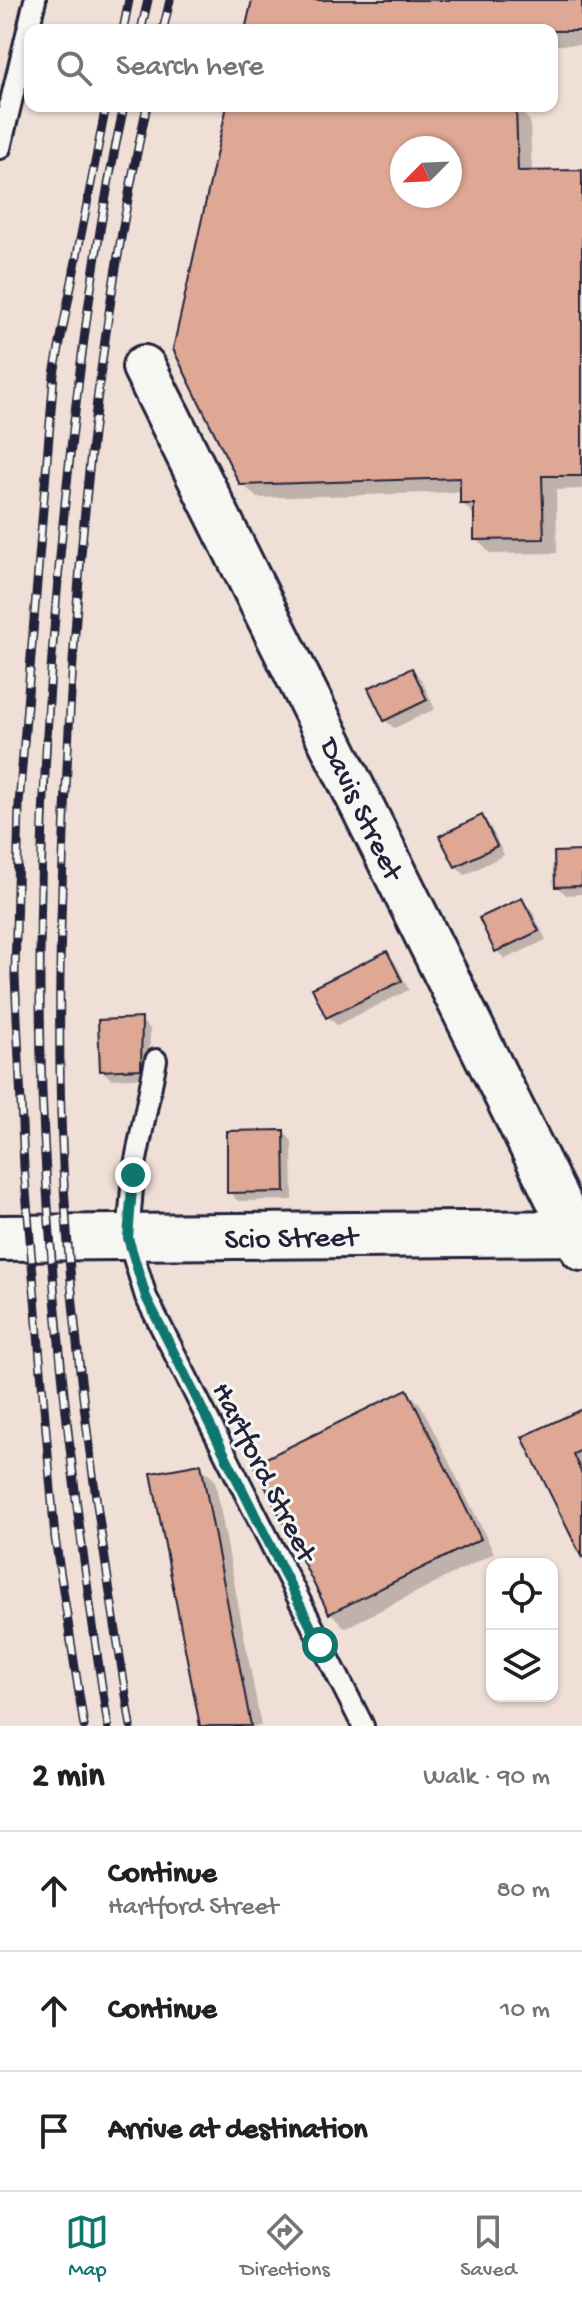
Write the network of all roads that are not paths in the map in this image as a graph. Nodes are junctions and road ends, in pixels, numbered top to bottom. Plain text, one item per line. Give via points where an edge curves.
1 (35, 0) edge
2 (29, 24) edge
3 (24, 47) edge
4 (0, 148) edge
5 (144, 367) dead end
6 (156, 1060) dead end
7 (0, 1238) edge
8 (128, 1238) junction
9 (579, 1238) edge
10 (363, 1726) edge

1 - 2 lane
3 - 4 lane
5 - 9 street, Davis Street
6 - 8 lane via 133,1175
7 - 8 street, Scio Street
8 - 9 street, Scio Street
8 - 10 lane, Hartford Street via 146,1297

